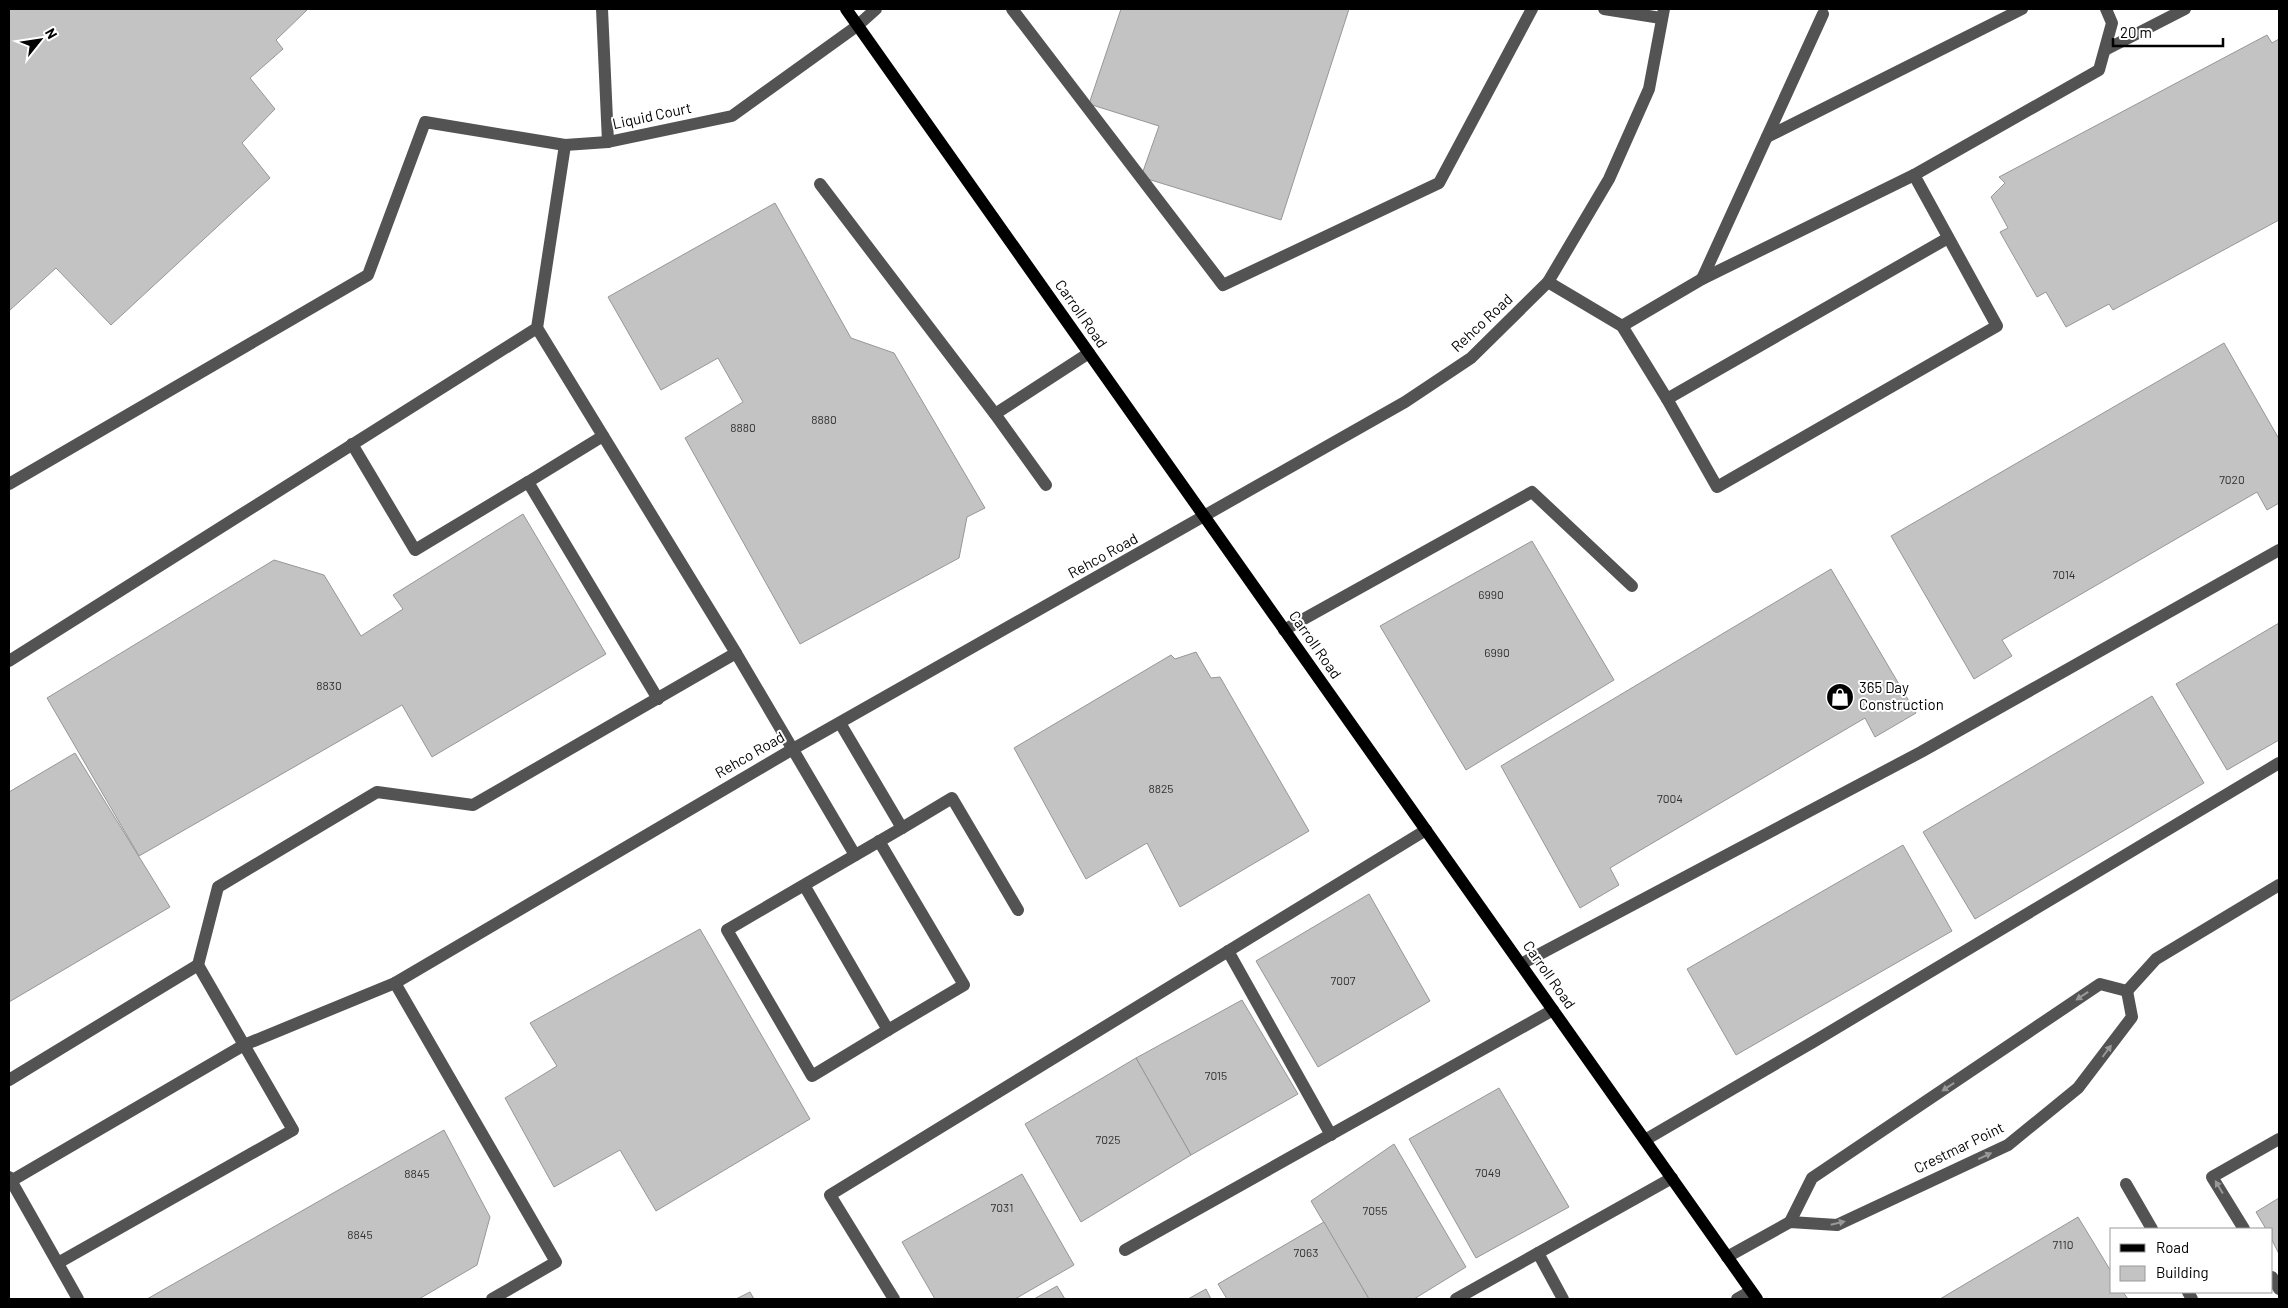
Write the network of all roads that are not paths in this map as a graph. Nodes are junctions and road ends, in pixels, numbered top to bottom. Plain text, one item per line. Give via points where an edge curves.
1 (602, 9) edge
2 (846, 9) edge
3 (876, 9) edge
4 (1012, 9) edge
5 (1532, 9) edge
6 (1604, 9) edge
7 (2022, 9) edge
8 (2106, 9) edge
9 (2185, 9) edge
10 (1828, 11) edge
11 (1663, 13) edge
12 (857, 26) junction
13 (2105, 50) junction
14 (1767, 137) junction
15 (608, 142) junction
16 (565, 145) junction
17 (1914, 175) junction
18 (820, 184) dead end
19 (1948, 238) junction
20 (1702, 279) junction
21 (1548, 282) junction
22 (1622, 326) junction
23 (537, 328) junction
24 (1089, 353) junction
25 (1667, 399) junction
26 (995, 414) junction
27 (603, 436) junction
28 (352, 444) junction
29 (528, 482) junction
30 (9, 484) edge
31 (1046, 484) dead end
32 (1204, 517) junction
33 (2279, 550) edge
34 (1632, 586) dead end
35 (1284, 630) junction
36 (736, 653) junction
37 (9, 661) edge
38 (658, 699) junction
39 (840, 723) junction
40 (793, 749) junction
41 (2279, 763) edge
42 (902, 828) junction
43 (1426, 830) junction
44 (878, 841) junction
45 (855, 855) junction
46 (804, 885) junction
47 (2279, 885) edge
48 (1018, 910) dead end
49 (1228, 951) junction
50 (1521, 964) junction
51 (198, 965) junction
52 (395, 983) junction
53 (2127, 991) junction
54 (1553, 1010) junction
55 (888, 1030) junction
56 (244, 1045) junction
57 (9, 1080) edge
58 (1331, 1134) junction
59 (2279, 1139) edge
60 (1645, 1140) junction
61 (1672, 1178) junction
62 (10, 1179) edge
63 (2126, 1184) dead end
64 (1790, 1222) junction
65 (2151, 1228) edge
66 (2243, 1228) edge
67 (1126, 1250) dead end
68 (1538, 1253) junction
69 (1727, 1257) junction
70 (58, 1262) junction
71 (1754, 1295) edge
72 (78, 1299) edge
73 (492, 1299) edge
74 (894, 1299) edge
75 (1456, 1299) edge
76 (1563, 1299) edge
77 (1737, 1299) edge

1 - 15 street
2 - 12 main road, Carroll Road
3 - 12 street, Liquid Court
4 - 5 street via 1223,285 1439,183
6 - 11 street
7 - 14 street
8 - 13 street via 2112,23
9 - 13 street
10 - 14 street
11 - 21 street, Rehco Road via 1649,89 1609,179
12 - 15 street, Liquid Court via 732,116
12 - 24 main road, Carroll Road
13 - 17 street via 2099,70
14 - 20 street
15 - 16 street, Liquid Court
16 - 23 street
16 - 30 street, Liquid Court via 425,122 368,275
17 - 19 street
17 - 20 street
18 - 26 street
19 - 25 street
19 - 25 street via 1997,326 1716,487
20 - 22 street
21 - 22 street
21 - 32 street, Rehco Road via 1471,358 1405,402
22 - 25 street
23 - 27 street
23 - 28 street
24 - 26 street
24 - 32 main road, Carroll Road
26 - 31 street
27 - 29 street
27 - 36 street
28 - 29 street via 415,550
28 - 37 street
29 - 38 street
32 - 35 main road, Carroll Road
32 - 39 street, Rehco Road
33 - 50 street via 1921,752
34 - 35 street via 1532,492
35 - 43 main road, Carroll Road
36 - 38 street
36 - 40 street
38 - 51 street via 473,805 377,792 218,887
39 - 40 street, Rehco Road
39 - 42 street
40 - 45 street
40 - 52 street, Rehco Road
41 - 60 street
42 - 44 street
42 - 48 street via 952,798
43 - 49 street
43 - 50 main road, Carroll Road
44 - 45 street
44 - 55 street via 964,985
45 - 46 street
46 - 55 street
46 - 55 street via 728,930 812,1076
47 - 53 street via 2156,959
49 - 58 street
49 - 74 street via 830,1195
50 - 54 main road, Carroll Road
51 - 56 street
51 - 57 street
52 - 56 street, Rehco Road
52 - 73 street via 556,1262
53 -> 64 street via 2100,984 1812,1178
64 -> 53 street, Crestmar Point via 1837,1225 2008,1145 2078,1088 2096,1065 2132,1017
54 - 58 street
54 - 60 main road, Carroll Road
56 - 62 street, Rehco Road
56 - 70 street via 293,1130
58 - 67 street
66 -> 59 street via 2212,1176
60 - 61 main road, Carroll Road
61 - 68 street
61 - 69 main road, Carroll Road
62 - 70 street
63 - 65 street
64 - 69 street
68 - 75 street
68 - 76 street
69 - 71 main road, Carroll Road
70 - 72 street
71 - 77 street

